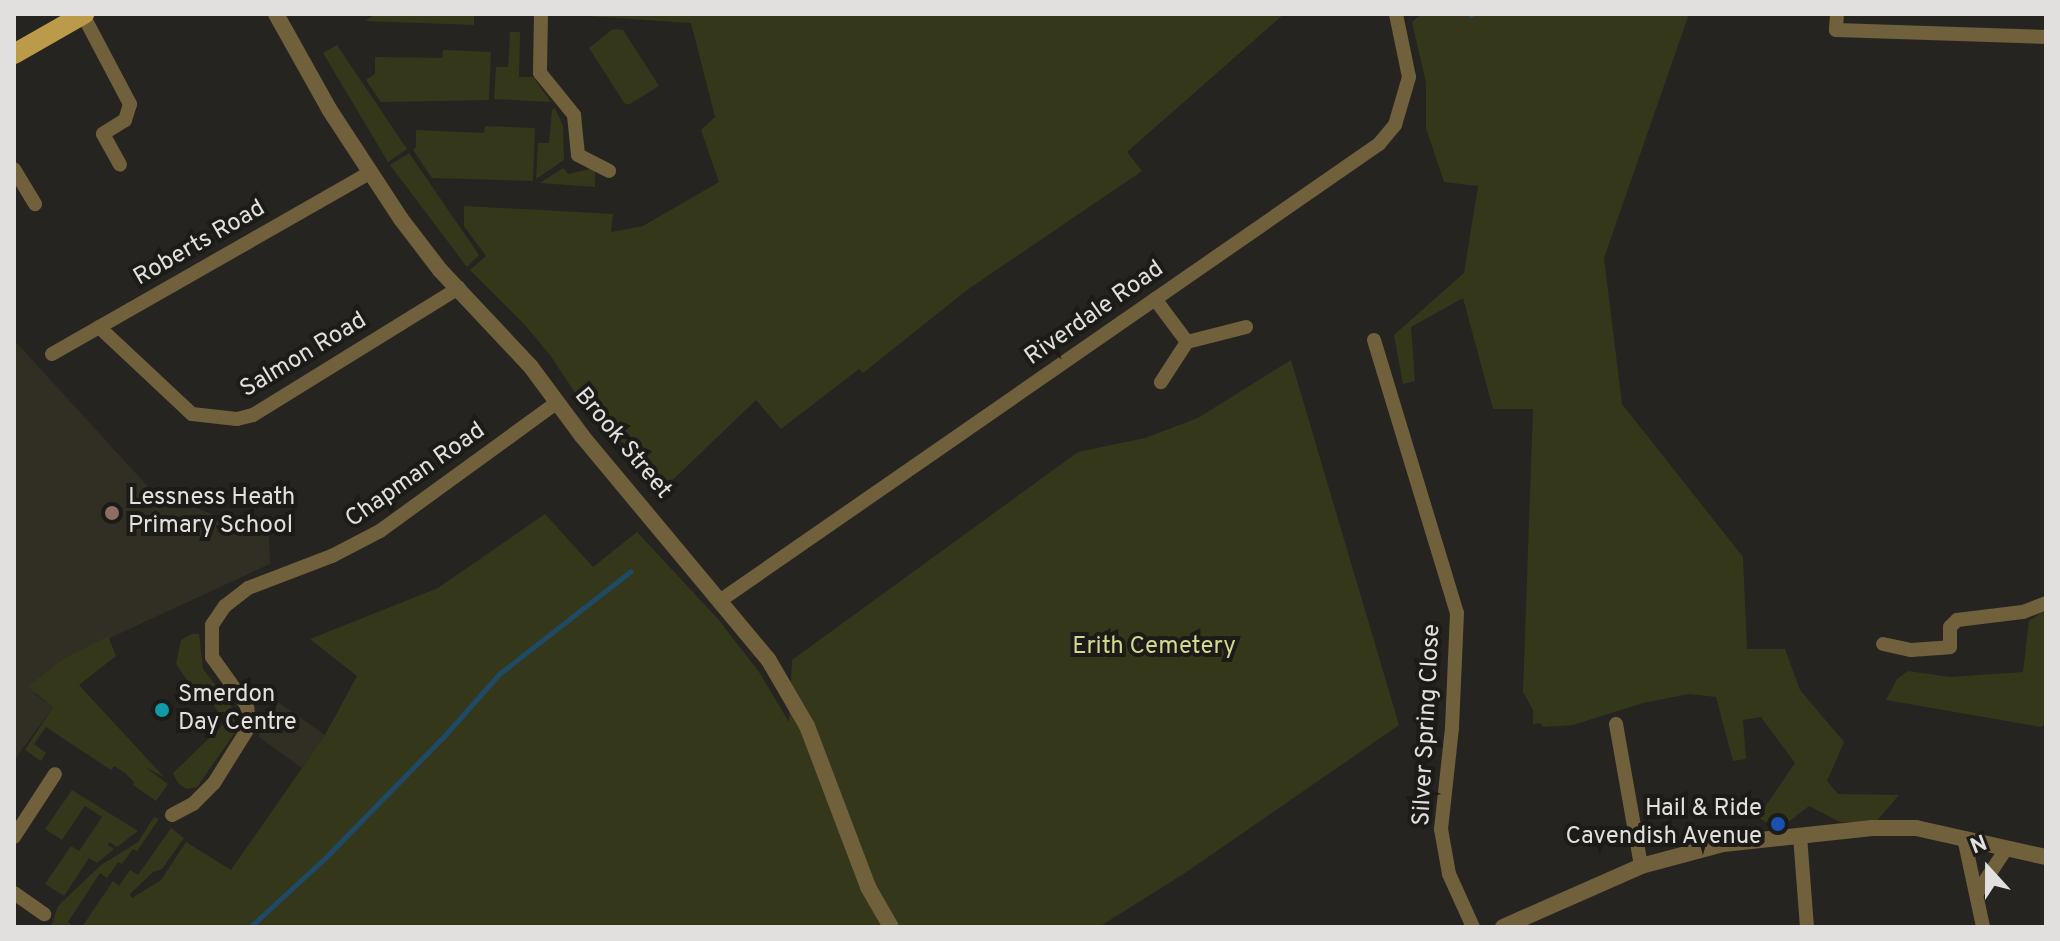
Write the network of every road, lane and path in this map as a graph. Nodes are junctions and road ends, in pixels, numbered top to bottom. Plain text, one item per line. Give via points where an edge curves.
1 (84, 14) edge
2 (276, 14) edge
3 (541, 14) edge
4 (1396, 14) edge
5 (1837, 14) edge
6 (2046, 37) edge
7 (14, 54) edge
8 (120, 165) dead end
9 (14, 169) edge
10 (609, 171) dead end
11 (369, 173) junction
12 (35, 204) dead end
13 (459, 288) junction
14 (1155, 299) junction
15 (99, 327) junction
16 (1246, 327) dead end
17 (1374, 340) dead end
18 (1187, 342) junction
19 (52, 354) dead end
20 (1161, 382) dead end
21 (556, 403) junction
22 (721, 600) junction
23 (2046, 603) edge
24 (1883, 644) dead end
25 (1616, 724) dead end
26 (55, 774) dead end
27 (172, 815) dead end
28 (1800, 836) junction
29 (14, 837) edge
30 (1964, 838) junction
31 (2006, 849) junction
32 (2046, 857) edge
33 (1641, 866) junction
34 (14, 893) edge
35 (1977, 893) junction
36 (44, 914) dead end
37 (1513, 925) edge
38 (891, 927) edge
39 (1473, 927) edge
40 (1807, 927) edge
41 (1983, 927) edge

1 - 7 main road
1 - 8 street via 130,104 125,120 103,134
2 - 11 street, Brook Street
3 - 10 street via 540,73 574,115 578,155
4 - 14 street, Riverdale Road via 1409,77 1387,135
5 - 6 street via 1836,30
9 - 12 street
11 - 13 street, Brook Street
11 - 15 street, Roberts Road
13 - 15 street, Salmon Road via 253,415 237,419 192,414
13 - 21 street, Brook Street via 531,367
14 - 18 street
14 - 22 street, Riverdale Road
15 - 19 street, Roberts Road
16 - 18 street
17 - 39 street, Silver Spring Close via 1457,613 1441,829 1449,874
18 - 20 street
21 - 22 street, Brook Street
21 - 27 street, Chapman Road via 380,531 248,588 225,606 209,636 215,666 247,706 249,727 214,783
22 - 38 street, Brook Street via 768,659 807,726 862,872
23 - 24 street via 2023,612 1957,620 1950,627 1950,647 1911,650
25 - 33 street
26 - 29 street
28 - 30 street via 1901,828
28 - 33 street via 1723,844
28 - 40 street
30 - 31 street
30 - 35 street
31 - 32 street
31 - 35 street
33 - 37 street
34 - 36 street
35 - 41 street

